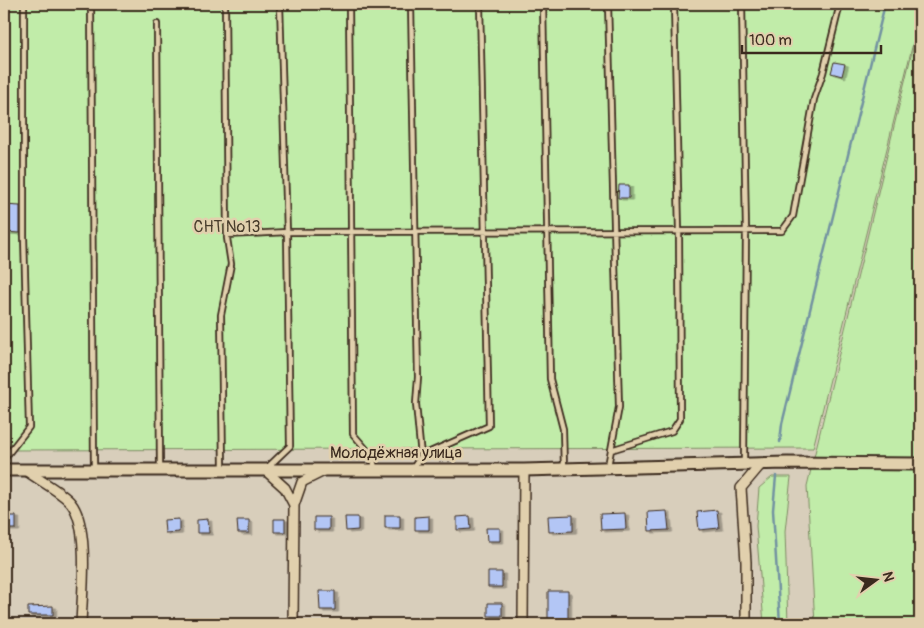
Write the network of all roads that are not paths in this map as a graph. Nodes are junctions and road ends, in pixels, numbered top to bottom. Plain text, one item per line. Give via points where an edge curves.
1 (24, 4) edge
2 (91, 4) edge
3 (225, 4) edge
4 (280, 4) edge
5 (349, 4) edge
6 (412, 4) edge
7 (480, 4) edge
8 (543, 4) edge
9 (608, 4) edge
10 (674, 4) edge
11 (742, 4) edge
12 (840, 4) edge
13 (157, 24) dead end
14 (547, 231) junction
15 (614, 231) junction
16 (287, 232) junction
17 (350, 232) junction
18 (416, 232) junction
19 (485, 232) junction
20 (679, 232) junction
21 (746, 232) junction
22 (227, 235) junction
23 (611, 450) junction
24 (421, 456) junction
25 (4, 459) edge
26 (744, 463) junction
27 (762, 463) junction
28 (920, 464) edge
29 (564, 468) junction
30 (608, 468) junction
31 (4, 470) edge
32 (24, 470) junction
33 (94, 470) junction
34 (160, 470) junction
35 (223, 470) junction
36 (265, 470) junction
37 (326, 470) junction
38 (375, 470) junction
39 (412, 470) junction
40 (524, 470) junction
41 (294, 505) junction
42 (82, 624) edge
43 (293, 624) edge
44 (523, 624) edge
45 (746, 624) edge

1 - 25 lane via 28,427
2 - 33 lane
3 - 22 lane
4 - 16 lane
5 - 17 lane
6 - 18 lane
7 - 19 lane
8 - 14 lane
9 - 15 lane
10 - 20 lane
11 - 21 lane
12 - 21 lane via 814,99 793,216 782,231
13 - 34 lane
14 - 15 lane
14 - 19 lane
14 - 29 lane via 550,379 563,429
15 - 20 lane
15 - 23 lane via 620,408
16 - 17 lane
16 - 22 lane
16 - 36 lane via 290,446
17 - 18 lane
17 - 38 lane via 353,434 373,458
18 - 19 lane
18 - 24 lane via 416,404
19 - 24 lane via 488,426
20 - 21 lane
20 - 23 lane via 680,419 672,431
21 - 26 lane
22 - 35 lane via 231,264 221,315
23 - 30 lane
24 - 39 lane
26 - 27 street, Молодёжная улица
26 - 30 street, Молодёжная улица
27 - 28 street, Молодёжная улица
27 - 45 street via 741,488
29 - 30 street, Молодёжная улица
29 - 40 street, Молодёжная улица
31 - 32 street, Молодёжная улица
32 - 33 street, Молодёжная улица
32 - 42 street via 71,502 79,516
33 - 34 street, Молодёжная улица
34 - 35 street, Молодёжная улица
35 - 36 street, Молодёжная улица
36 - 37 street, Молодёжная улица
36 - 41 street via 285,488
37 - 38 street, Молодёжная улица
37 - 41 street via 302,482
38 - 39 street, Молодёжная улица
39 - 40 street, Молодёжная улица
40 - 44 street
41 - 43 street

